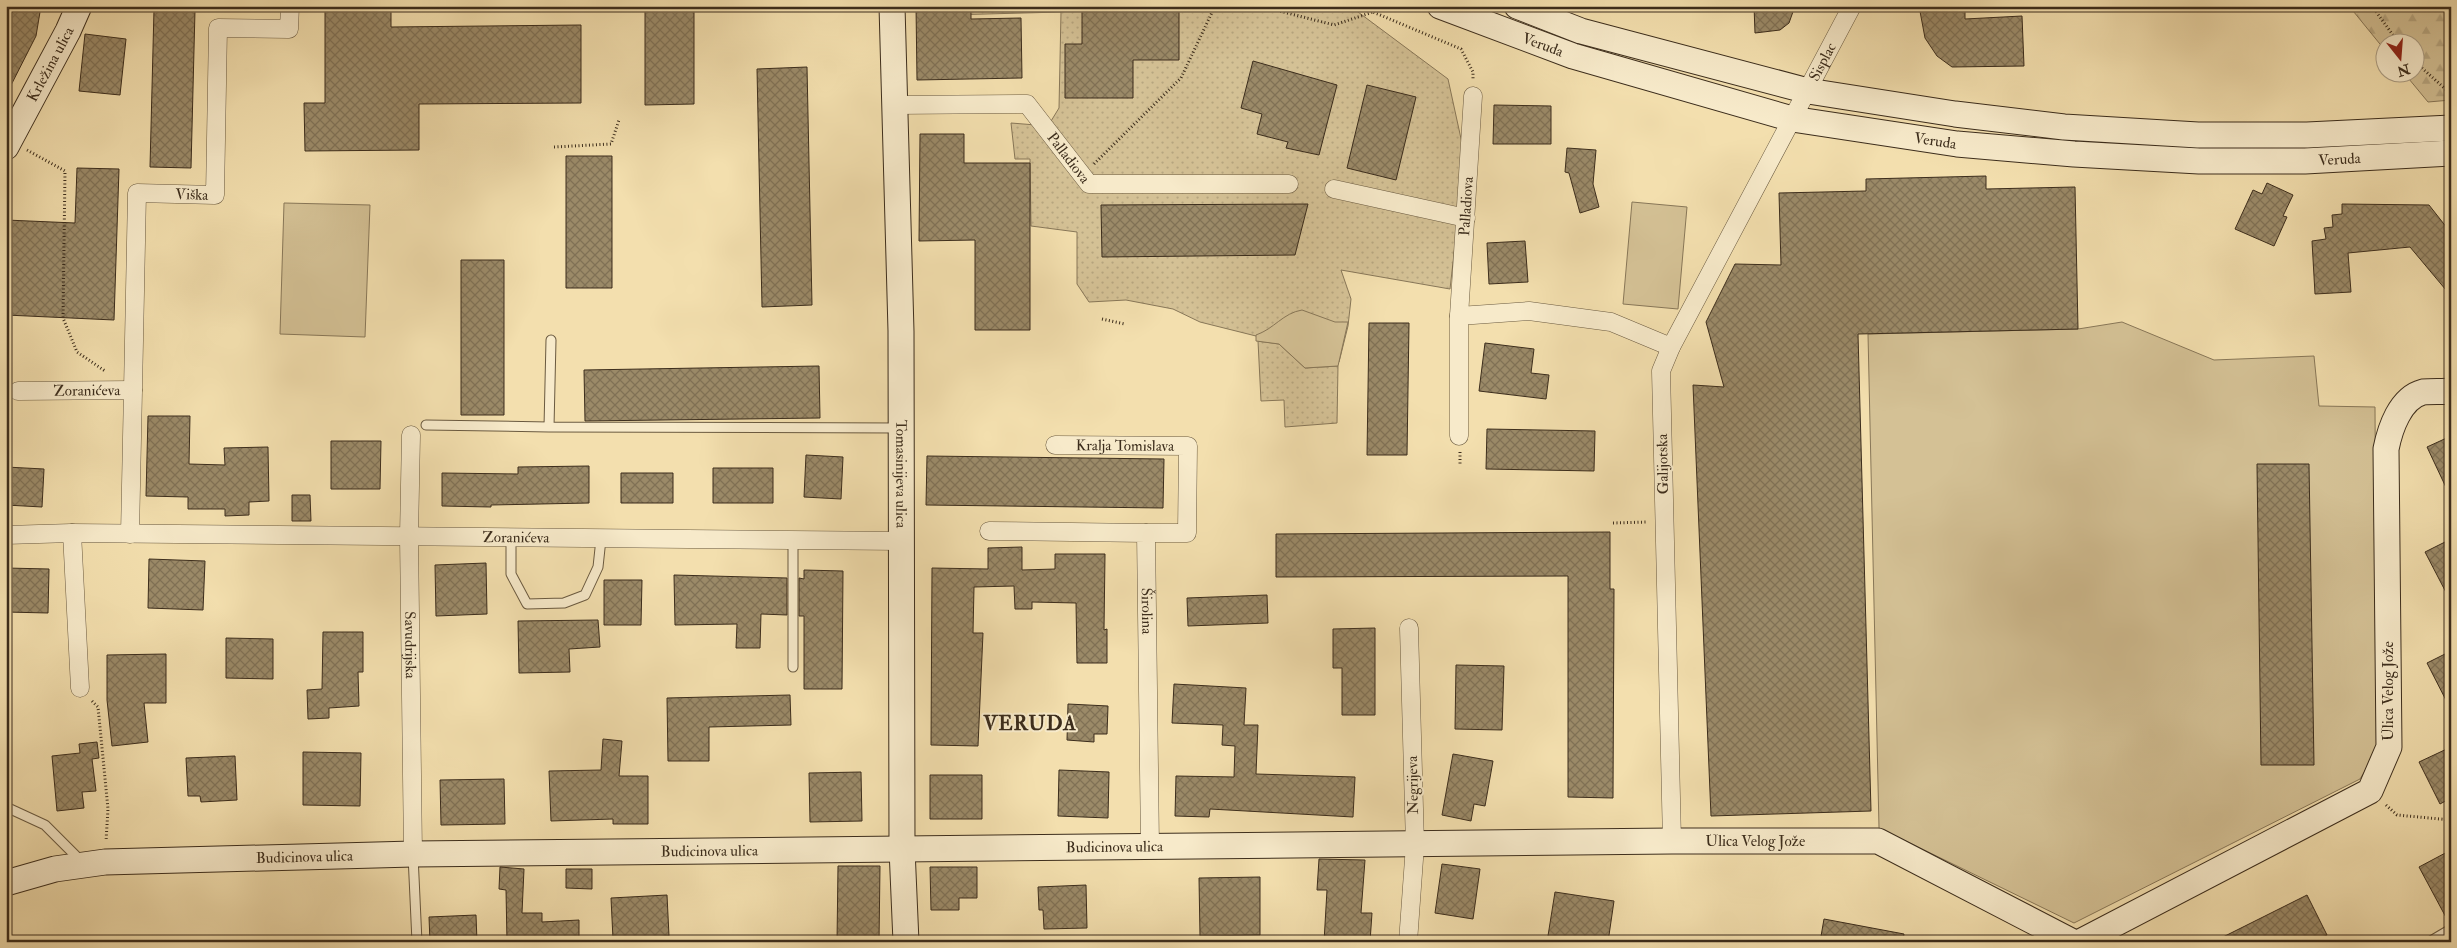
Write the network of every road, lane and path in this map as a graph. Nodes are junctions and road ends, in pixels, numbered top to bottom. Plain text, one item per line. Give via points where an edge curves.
1 (79, 6) edge
2 (290, 6) edge
3 (892, 6) edge
4 (1215, 6) edge
5 (1260, 6) edge
6 (1375, 6) edge
7 (1440, 6) edge
8 (1516, 6) edge
9 (1852, 6) edge
10 (2372, 6) edge
11 (2447, 6) edge
12 (1373, 12) junction
13 (2391, 32) edge
14 (2451, 53) edge
15 (2424, 70) edge
16 (1808, 91) junction
17 (2451, 94) edge
18 (1473, 96) joint
19 (893, 106) junction
20 (1792, 118) junction
21 (619, 120) dead end
22 (2451, 128) edge
23 (554, 146) dead end
24 (6, 147) edge
25 (2451, 153) edge
26 (52, 164) dead end
27 (1082, 176) junction
28 (1289, 184) dead end
29 (1334, 189) dead end
30 (1466, 218) junction
31 (1460, 316) junction
32 (1102, 319) dead end
33 (1125, 324) dead end
34 (551, 340) dead end
35 (1671, 347) junction
36 (133, 390) junction
37 (18, 391) dead end
38 (2451, 392) edge
39 (426, 425) dead end
40 (549, 427) junction
41 (902, 428) junction
42 (411, 435) dead end
43 (1459, 436) dead end
44 (1055, 445) dead end
45 (1664, 521) junction
46 (1613, 523) dead end
47 (990, 531) dead end
48 (72, 533) junction
49 (1146, 533) junction
50 (130, 534) junction
51 (6, 535) edge
52 (410, 536) junction
53 (511, 537) junction
54 (600, 540) junction
55 (792, 541) junction
56 (902, 541) junction
57 (1409, 628) dead end
58 (793, 667) dead end
59 (80, 688) joint
60 (2370, 791) junction
61 (6, 807) edge
62 (2451, 820) edge
63 (1672, 841) junction
64 (1414, 845) junction
65 (1150, 847) junction
66 (902, 849) junction
67 (413, 854) junction
68 (95, 864) junction
69 (6, 883) edge
70 (2451, 929) edge
71 (417, 942) edge
72 (906, 942) edge
73 (1408, 942) edge
74 (2073, 942) edge
75 (2080, 942) edge
76 (2429, 942) edge

1 - 24 street, Krležina ulica
2 - 36 street, Viška via 289,29 218,28 215,195 137,193
3 - 19 street, Tomasinijeva ulica
4 - 27 path via 1181,78
5 - 12 path via 1334,25
6 - 12 path
7 - 20 street, Veruda via 1573,56
8 - 16 street, Veruda via 1581,31
9 - 16 street, Sisplac
10 - 13 path
11 - 14 path
12 - 18 path via 1461,49 1473,72
15 - 17 path
16 - 20 street, Sisplac
16 - 22 street, Veruda via 2064,127 2188,135 2307,135
18 - 30 street, Palladiova
19 - 27 street, Palladiova via 1027,104
19 - 41 street, Tomasinijeva ulica
20 - 25 street, Veruda via 1957,144 2074,154 2305,161
20 - 35 street, Galijotska
21 - 23 path via 611,144
26 - 36 path via 65,170 63,318 77,352
27 - 28 street, Palladiova via 1089,184
29 - 30 street
30 - 31 street, Palladiova
31 - 35 street via 1529,311 1611,322
31 - 43 street, Palladiova
32 - 33 path
34 - 40 lane
35 - 45 street, Galijotska via 1661,371
36 - 37 street, Zoranićeva
36 - 50 street, Zoranićeva
38 - 60 street, Ulica Velog Jože via 2422,392 2409,400 2389,434 2386,449 2389,747
39 - 40 lane
40 - 41 lane
41 - 56 street, Tomasinijeva ulica
42 - 52 street, Savudrijska
44 - 49 street, Kralja Tomislava via 1188,446 1187,533
45 - 46 path
45 - 63 street, Galijotska
47 - 49 street
48 - 50 street, Zoranićeva
48 - 51 street, Zoranićeva
48 - 59 street
49 - 65 street, Širolina
50 - 52 street, Zoranićeva
52 - 53 street, Zoranićeva
52 - 67 street, Savudrijska
53 - 54 street, Zoranićeva
53 - 54 lane via 511,574 527,604 564,603 585,595 598,567
54 - 55 street, Zoranićeva
55 - 56 street, Zoranićeva
55 - 58 lane
56 - 66 street, Tomasinijeva ulica
57 - 64 street, Negrijeva
59 - 68 path via 98,707 108,809
60 - 62 path via 2397,815
60 - 75 street
61 - 68 lane via 45,825
63 - 64 street, Ulica Velog Jože
63 - 74 street, Ulica Velog Jože via 1878,842
64 - 65 street, Budicinova ulica
64 - 73 street, Negrijeva
65 - 66 street, Budicinova ulica
66 - 67 street, Budicinova ulica
66 - 72 street, Tomasinijeva ulica
67 - 68 street, Budicinova ulica
67 - 71 lane
68 - 69 street, Budicinova ulica
70 - 76 lane

